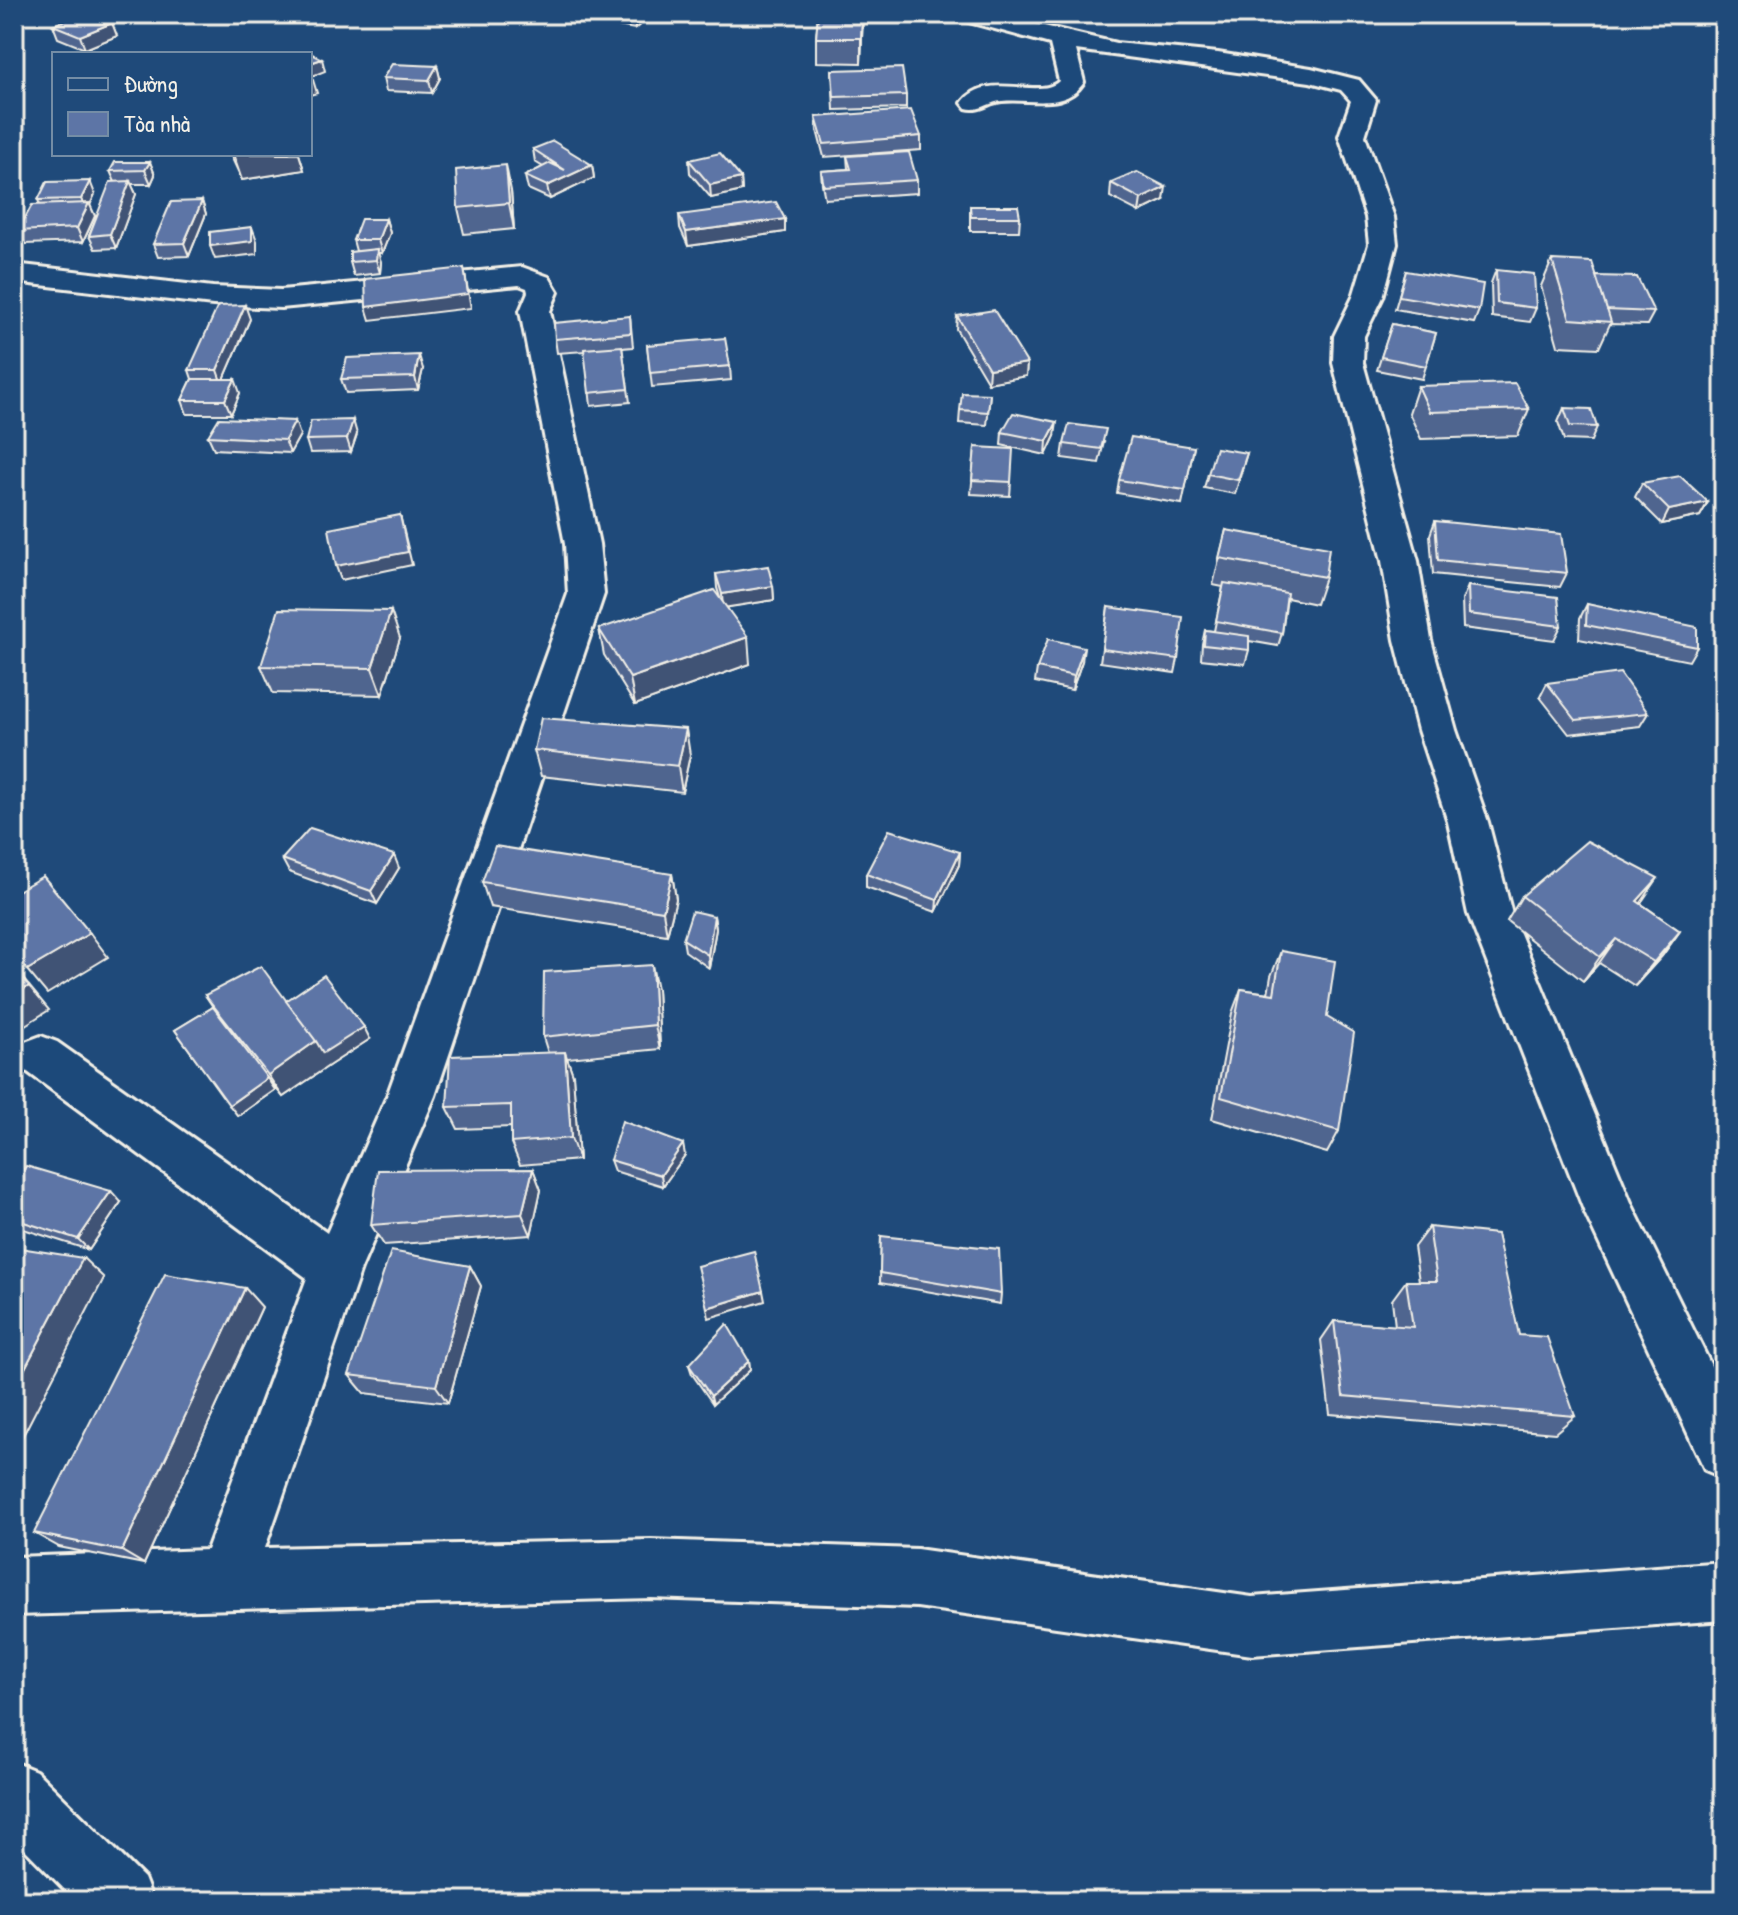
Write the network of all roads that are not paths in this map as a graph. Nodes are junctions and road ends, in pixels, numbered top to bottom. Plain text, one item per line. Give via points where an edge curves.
1 (966, 14) edge
2 (1061, 39) junction
3 (975, 103) dead end
4 (14, 273) edge
5 (41, 1056) dead end
6 (336, 1269) junction
7 (1724, 1451) edge
8 (226, 1578) junction
9 (14, 1586) edge
10 (1724, 1591) edge
11 (14, 1793) edge
12 (121, 1901) edge

1 - 2 street
2 - 3 street via 1072,82 1062,92 994,95
2 - 7 street via 1311,75 1350,85 1364,100 1352,136 1380,217 1383,244 1368,297 1349,336 1348,363 1400,561 1413,640 1490,914 1536,1036 1610,1213
4 - 6 street via 281,299 522,276 539,283 543,292 535,311 582,544 586,594 411,1096
5 - 6 street
6 - 8 street
8 - 9 street
8 - 10 street via 651,1569 917,1578 1252,1626
11 - 12 street

